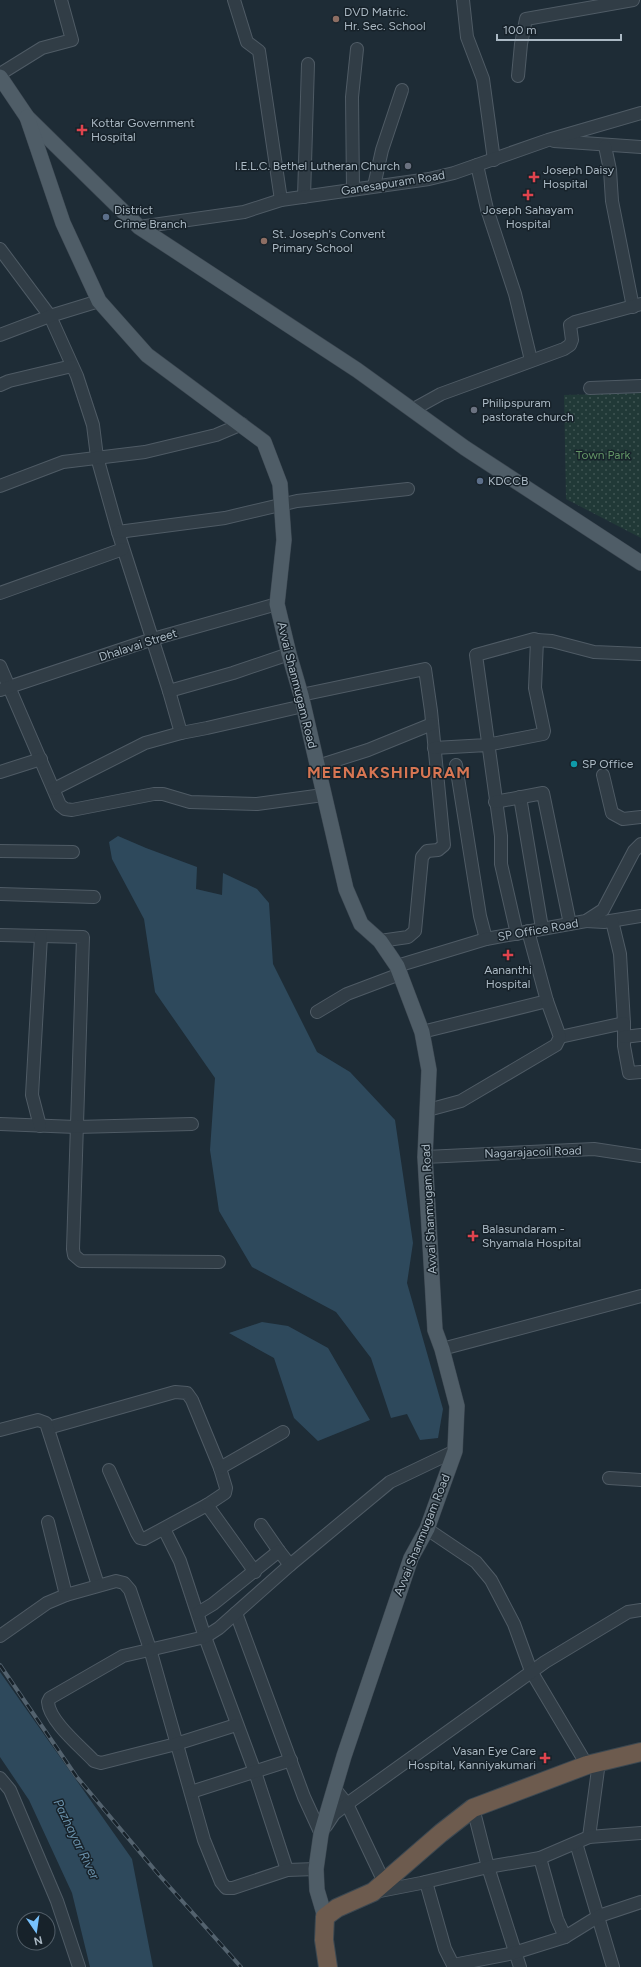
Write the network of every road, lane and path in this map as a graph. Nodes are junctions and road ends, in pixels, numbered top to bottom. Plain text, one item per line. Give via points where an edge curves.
1 (61, 0) edge
2 (234, 0) edge
3 (463, 0) edge
4 (633, 0) edge
5 (357, 49) dead end
6 (308, 64) dead end
7 (0, 74) edge
8 (518, 76) dead end
9 (0, 77) edge
10 (402, 90) dead end
11 (641, 113) edge
12 (27, 117) junction
13 (548, 140) junction
14 (605, 146) junction
15 (641, 147) edge
16 (494, 160) junction
17 (477, 165) junction
18 (374, 186) junction
19 (353, 189) junction
20 (304, 197) junction
21 (281, 200) junction
22 (139, 227) junction
23 (0, 249) edge
24 (99, 301) junction
25 (637, 305) edge
26 (50, 316) junction
27 (0, 335) edge
28 (531, 360) junction
29 (72, 366) junction
30 (0, 385) edge
31 (641, 386) edge
32 (590, 388) dead end
33 (412, 410) junction
34 (242, 424) junction
35 (97, 457) junction
36 (0, 486) edge
37 (408, 490) dead end
38 (282, 505) junction
39 (118, 532) junction
40 (124, 549) junction
41 (641, 563) edge
42 (0, 593) edge
43 (277, 604) junction
44 (153, 639) junction
45 (537, 640) junction
46 (288, 654) junction
47 (641, 654) edge
48 (0, 666) edge
49 (4, 689) edge
50 (170, 691) junction
51 (302, 701) junction
52 (432, 724) junction
53 (181, 732) junction
54 (487, 745) junction
55 (434, 748) junction
56 (41, 759) junction
57 (318, 766) junction
58 (456, 766) dead end
59 (0, 772) edge
60 (603, 775) dead end
61 (54, 789) junction
62 (323, 796) junction
63 (520, 797) junction
64 (495, 802) junction
65 (641, 817) edge
66 (641, 844) edge
67 (0, 851) edge
68 (73, 852) dead end
69 (0, 894) edge
70 (94, 896) dead end
71 (641, 916) edge
72 (586, 921) junction
73 (612, 921) junction
74 (570, 924) junction
75 (542, 928) junction
76 (522, 932) junction
77 (0, 935) edge
78 (41, 936) junction
79 (486, 939) junction
80 (380, 941) junction
81 (399, 970) junction
82 (547, 1001) junction
83 (317, 1012) dead end
84 (624, 1022) junction
85 (422, 1032) junction
86 (641, 1035) edge
87 (560, 1037) junction
88 (624, 1037) junction
89 (641, 1072) edge
90 (428, 1110) junction
91 (0, 1124) edge
92 (192, 1124) dead end
93 (40, 1126) junction
94 (76, 1127) junction
95 (641, 1156) edge
96 (425, 1157) junction
97 (219, 1262) dead end
98 (641, 1296) edge
99 (442, 1349) junction
100 (48, 1428) junction
101 (0, 1430) edge
102 (283, 1432) dead end
103 (455, 1451) junction
104 (220, 1468) junction
105 (109, 1470) dead end
106 (609, 1478) dead end
107 (641, 1480) edge
108 (207, 1505) junction
109 (48, 1522) dead end
110 (261, 1525) dead end
111 (164, 1529) junction
112 (427, 1529) junction
113 (279, 1551) junction
114 (290, 1565) junction
115 (255, 1572) junction
116 (98, 1585) junction
117 (66, 1595) junction
118 (641, 1610) edge
119 (236, 1612) junction
120 (198, 1613) junction
121 (0, 1636) edge
122 (205, 1637) junction
123 (150, 1649) junction
124 (531, 1671) junction
125 (236, 1725) junction
126 (176, 1744) junction
127 (641, 1752) edge
128 (291, 1760) junction
129 (593, 1764) junction
130 (255, 1772) junction
131 (0, 1778) edge
132 (335, 1789) junction
133 (191, 1792) junction
134 (347, 1804) junction
135 (473, 1808) junction
136 (641, 1833) edge
137 (321, 1834) junction
138 (589, 1837) junction
139 (576, 1843) junction
140 (540, 1858) junction
141 (488, 1867) junction
142 (316, 1869) junction
143 (287, 1870) junction
144 (426, 1882) junction
145 (379, 1887) junction
146 (641, 1902) edge
147 (599, 1916) junction
148 (325, 1917) junction
149 (565, 1937) junction
150 (514, 1953) junction
151 (453, 1966) edge
152 (79, 1967) edge
153 (328, 1967) edge
154 (520, 1967) edge
155 (613, 1967) edge

1 - 7 street via 72,40 42,48
2 - 21 street via 247,42 259,51
3 - 16 street via 466,37 483,79
4 - 8 street via 526,19
5 - 19 street via 352,97
6 - 20 street
9 - 12 main road
10 - 18 street via 382,150
11 - 13 street, Ganesapuram Road
12 - 22 main road
12 - 24 main road, Avvai Shanmugam Road via 63,223
13 - 14 street
13 - 16 street, Ganesapuram Road
14 - 15 street
14 - 25 street via 612,201
16 - 17 street, Ganesapuram Road
17 - 18 street, Ganesapuram Road via 429,180
17 - 28 street via 487,209 515,294
18 - 19 street, Ganesapuram Road
19 - 20 street, Ganesapuram Road
20 - 21 street, Ganesapuram Road
21 - 22 street, Ganesapuram Road via 244,212
22 - 33 main road via 357,370
23 - 26 street
24 - 26 street
24 - 34 main road, Avvai Shanmugam Road via 147,354
25 - 28 street via 572,323 570,345
26 - 27 street
26 - 29 street
28 - 33 street via 441,394
29 - 30 street
29 - 35 street via 93,425
31 - 32 street
33 - 41 main road via 465,448
34 - 35 street via 216,435 183,444 144,452
34 - 38 main road, Avvai Shanmugam Road via 264,442 280,484
35 - 36 street via 63,462
35 - 39 street
37 - 38 street via 297,501
38 - 39 street via 225,518
38 - 43 main road, Avvai Shanmugam Road via 284,540
39 - 40 street
40 - 42 street
40 - 44 street
43 - 44 street, Dhalavai Street
43 - 46 main road, Avvai Shanmugam Road
44 - 49 street, Dhalavai Street
44 - 50 street
45 - 47 street via 552,641 594,652
45 - 54 street via 535,688 544,733 540,736
45 - 54 street via 476,655
46 - 50 street
46 - 51 main road, Avvai Shanmugam Road
48 - 49 street
49 - 56 street
50 - 53 street
51 - 52 street via 425,669
51 - 53 street via 207,728
51 - 57 main road, Avvai Shanmugam Road
52 - 55 street
52 - 57 street via 368,750
53 - 61 street via 145,743
54 - 55 street
54 - 64 street
55 - 80 street via 444,845 438,850 427,851 422,857 414,931 408,937
56 - 59 street
56 - 61 street
57 - 62 main road, Avvai Shanmugam Road
58 - 79 street
60 - 65 street via 612,813 623,819
61 - 62 street via 60,805 68,810 154,794 190,802 257,804
62 - 80 main road, Avvai Shanmugam Road via 346,889 361,924
63 - 64 street
63 - 74 street via 543,793
63 - 75 street
64 - 76 street via 501,836 501,864
66 - 72 street, SP Office Road via 634,851 603,910
67 - 68 street
69 - 70 street
71 - 73 street
72 - 73 street
72 - 74 street, SP Office Road
73 - 84 street via 620,954
74 - 75 street, SP Office Road
75 - 76 street, SP Office Road
76 - 79 street, SP Office Road
76 - 82 street
77 - 78 street
78 - 93 street via 32,1095
78 - 94 street via 83,937
79 - 81 street, SP Office Road
80 - 81 main road, Avvai Shanmugam Road
81 - 83 street, SP Office Road via 347,994
81 - 85 main road, Avvai Shanmugam Road
82 - 85 street
82 - 87 street
84 - 87 street
84 - 88 street
85 - 90 main road, Avvai Shanmugam Road via 429,1070
86 - 88 street
87 - 90 street via 556,1045 546,1052 461,1101
88 - 89 street via 629,1073
90 - 96 main road, Avvai Shanmugam Road
91 - 93 street
92 - 94 street
93 - 94 street
94 - 97 street via 73,1249 77,1258 81,1261
95 - 96 street, Nagarajacoil Road via 594,1150
96 - 99 main road, Avvai Shanmugam Road via 435,1330
98 - 99 street
99 - 103 main road, Avvai Shanmugam Road via 457,1406
100 - 101 street via 42,1420 38,1420
100 - 104 street via 180,1391 192,1400
100 - 116 street
102 - 104 street
103 - 112 main road, Avvai Shanmugam Road
103 - 114 street via 390,1482
104 - 108 street via 225,1482 224,1493
105 - 111 street via 140,1538 148,1538
106 - 107 street
108 - 111 street
108 - 115 street
109 - 117 street
110 - 113 street
111 - 120 street via 180,1561
112 - 124 street via 476,1562 491,1580 514,1624
112 - 132 main road, Avvai Shanmugam Road via 410,1558
113 - 114 street
113 - 115 street
114 - 119 street
115 - 120 street
116 - 117 street
116 - 123 street via 116,1581 127,1586
117 - 121 street via 38,1608
118 - 124 street via 628,1612
119 - 122 street
119 - 128 street
120 - 122 street
122 - 123 street
122 - 125 street
123 - 126 street
123 - 126 street via 123,1656 50,1698 48,1706 59,1724 97,1763
124 - 129 street
124 - 134 street
125 - 126 street
125 - 130 street
126 - 133 street
127 - 129 highway
128 - 130 street
128 - 137 street
129 - 135 highway
129 - 138 street
130 - 133 street
130 - 143 street
131 - 152 street via 10,1790 54,1894
132 - 134 street
132 - 137 main road, Avvai Shanmugam Road
133 - 143 street via 204,1840 221,1882 226,1888
134 - 137 street via 334,1814
134 - 145 street
135 - 141 street
135 - 145 highway
136 - 138 street
137 - 142 main road, Avvai Shanmugam Road
138 - 139 street
139 - 140 street
139 - 147 street
140 - 141 street
140 - 149 street
141 - 144 street
141 - 150 street
142 - 143 street
142 - 148 main road, Avvai Shanmugam Road via 317,1890
144 - 145 street
144 - 151 street via 444,1949
145 - 148 highway via 337,1908
146 - 147 street
147 - 149 street
147 - 155 street
148 - 153 highway via 324,1940
149 - 150 street
150 - 151 street
150 - 154 street

